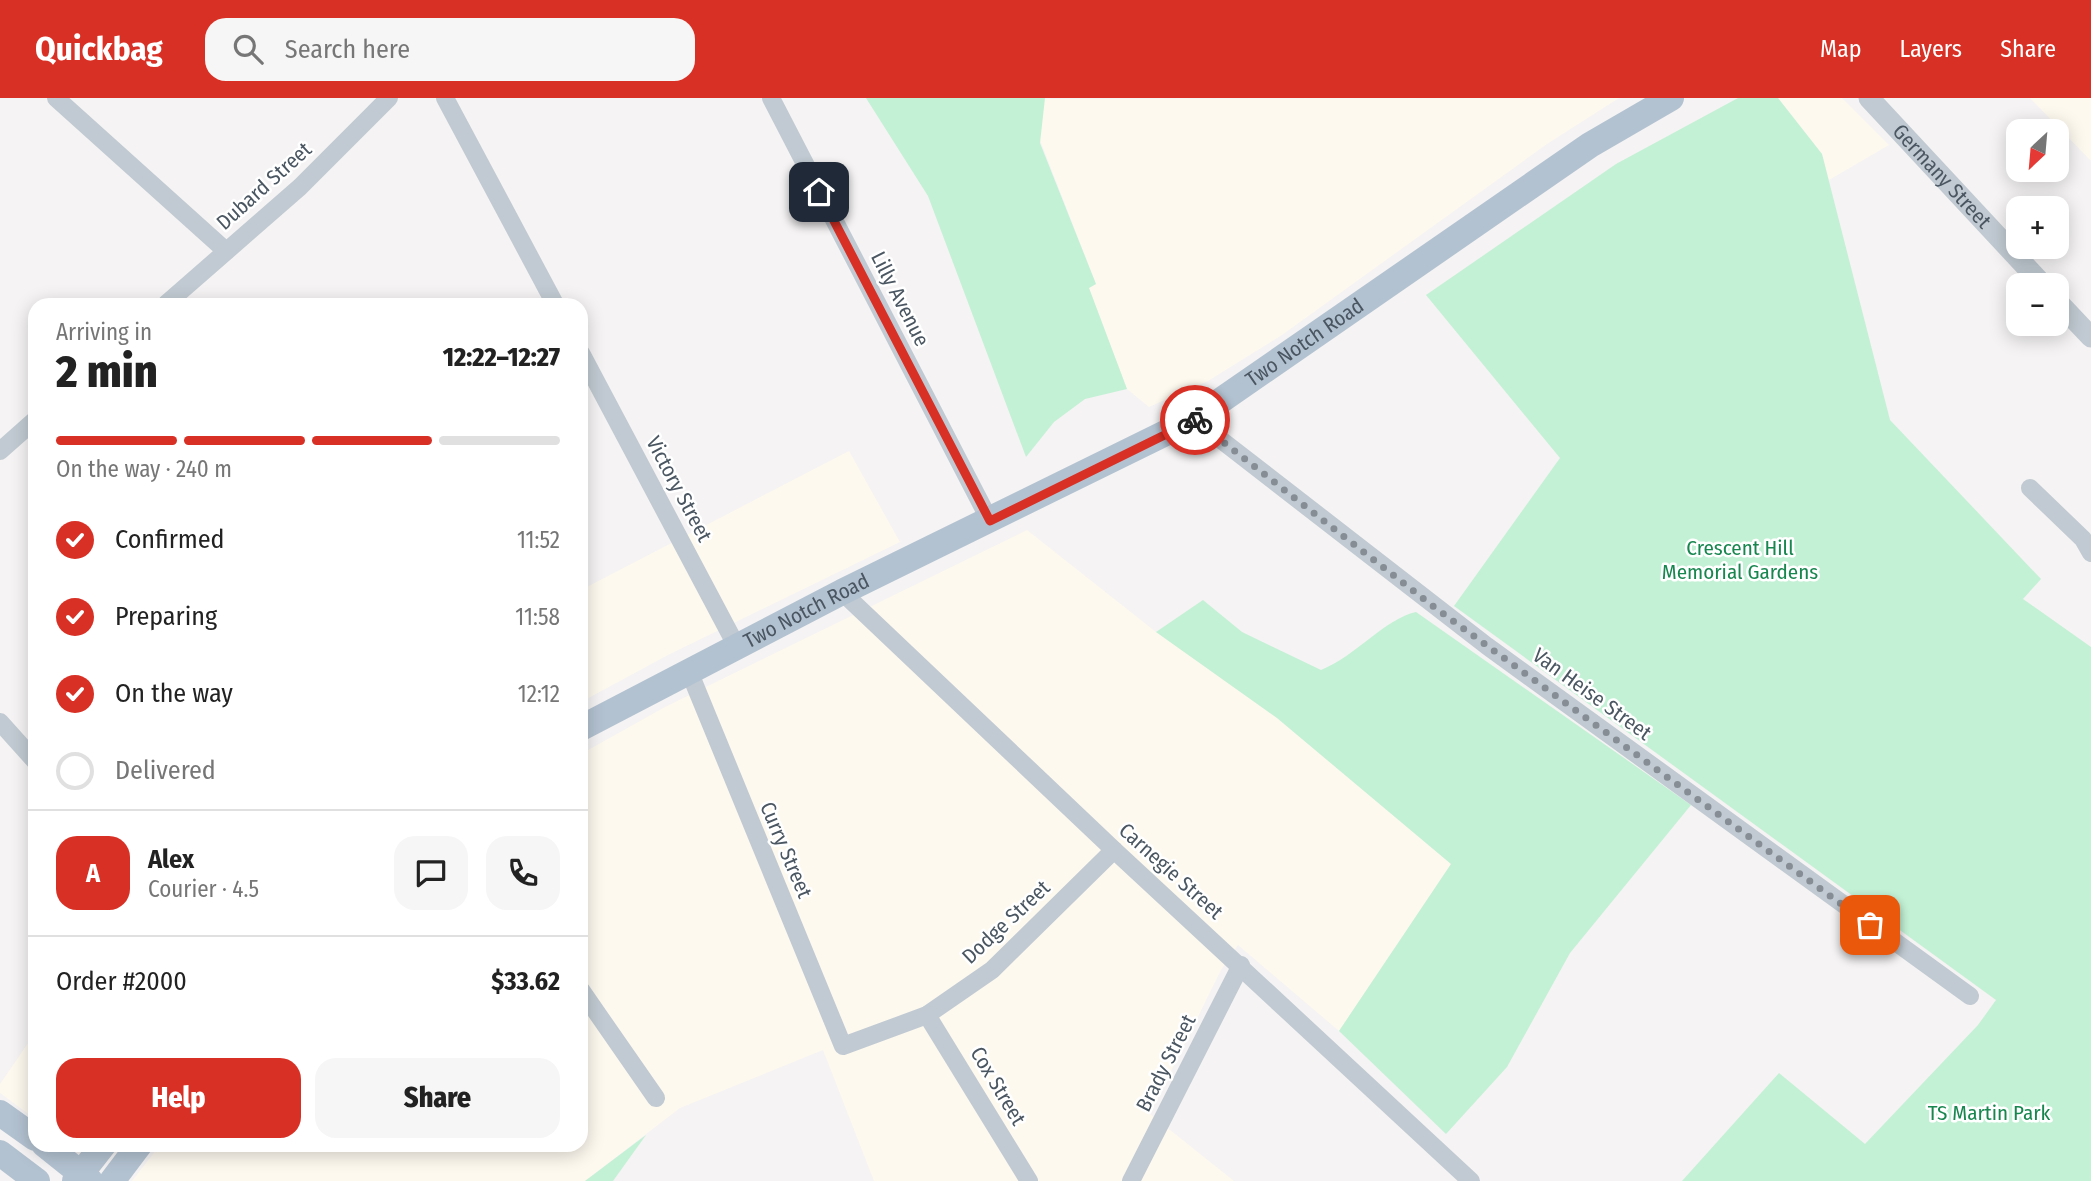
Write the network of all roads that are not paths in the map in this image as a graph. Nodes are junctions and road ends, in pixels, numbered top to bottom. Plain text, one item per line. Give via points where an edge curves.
1 (56, 98) edge
2 (389, 98) edge
3 (445, 98) edge
4 (771, 98) edge
5 (1671, 98) edge
6 (1870, 98) edge
7 (226, 251) junction
8 (2032, 273) edge
9 (173, 298) edge
10 (552, 298) edge
11 (2069, 314) edge
12 (2091, 337) edge
13 (588, 367) edge
14 (1194, 419) junction
15 (28, 426) edge
16 (0, 451) edge
17 (2030, 488) dead end
18 (990, 521) junction
19 (2091, 552) edge
20 (842, 592) junction
21 (737, 647) junction
22 (689, 671) junction
23 (0, 722) edge
24 (588, 724) edge
25 (28, 753) edge
26 (1114, 850) junction
27 (1241, 965) junction
28 (1970, 996) dead end
29 (588, 1000) edge
30 (928, 1015) junction
31 (843, 1046) joint
32 (656, 1098) dead end
33 (0, 1113) edge
34 (28, 1133) edge
35 (93, 1152) edge
36 (134, 1152) edge
37 (0, 1153) edge
38 (71, 1168) edge
39 (37, 1181) edge
40 (112, 1181) edge
41 (1029, 1181) edge
42 (1131, 1181) edge
43 (1471, 1181) edge

1 - 7 street
2 - 7 street, Dubard Street via 300,187
3 - 10 street
4 - 18 street, Lilly Avenue
5 - 14 main road, Two Notch Road via 1590,145
6 - 8 street, Germany Street
7 - 9 street, Dubard Street
11 - 12 street
13 - 21 street, Victory Street
14 - 18 main road, Two Notch Road
14 - 28 street, Van Heise Street via 1427,601
15 - 16 street
17 - 19 street
18 - 20 main road, Two Notch Road
20 - 21 main road, Two Notch Road
20 - 26 street, Carnegie Street
21 - 22 main road, Two Notch Road
22 - 24 main road, Two Notch Road
22 - 31 street, Curry Street
23 - 25 street
26 - 27 street, Carnegie Street
26 - 30 street, Dodge Street via 992,971
27 - 42 street, Brady Street
27 - 43 street, Carnegie Street
29 - 32 street
30 - 31 street, Dodge Street
30 - 41 street, Cox Street
33 - 34 main road
35 - 38 main road
36 - 40 main road
37 - 39 main road

